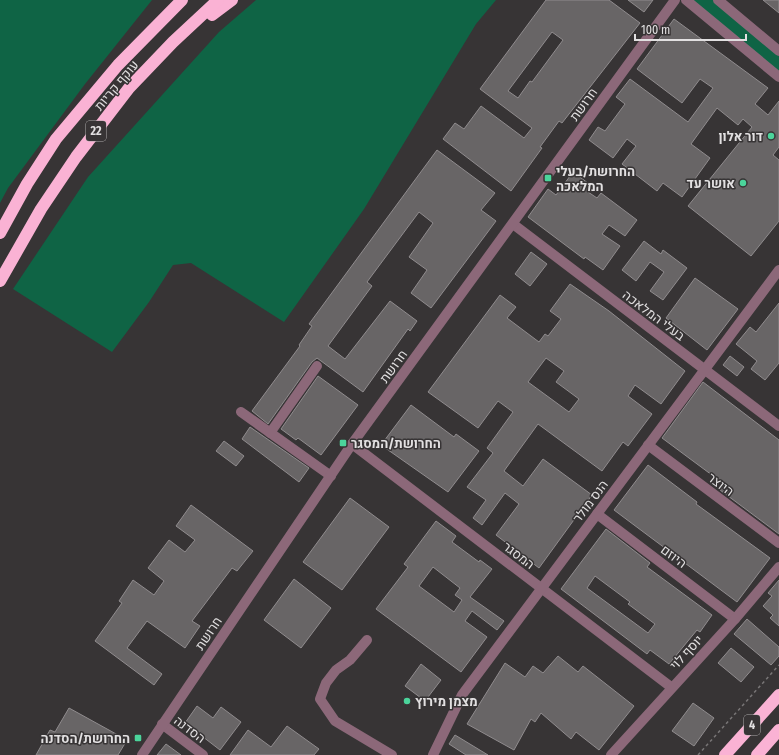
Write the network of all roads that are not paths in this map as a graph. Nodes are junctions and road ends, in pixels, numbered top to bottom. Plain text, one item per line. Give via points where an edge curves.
1 (178, 0) edge
2 (182, 0) edge
3 (218, 0) edge
4 (232, 0) edge
5 (675, 0) edge
6 (686, 0) edge
7 (718, 0) edge
8 (170, 11) junction
9 (173, 42) junction
10 (779, 51) edge
11 (779, 77) edge
12 (513, 224) junction
13 (0, 233) edge
14 (779, 270) edge
15 (0, 281) edge
16 (317, 366) dead end
17 (704, 370) junction
18 (241, 412) dead end
19 (779, 426) edge
20 (270, 433) junction
21 (352, 444) junction
22 (648, 445) junction
23 (330, 476) junction
24 (597, 514) junction
25 (779, 543) edge
26 (779, 567) edge
27 (542, 589) junction
28 (735, 619) junction
29 (367, 640) dead end
30 (671, 687) junction
31 (779, 695) edge
32 (162, 724) junction
33 (779, 730) edge
34 (142, 755) edge
35 (203, 755) edge
36 (392, 755) edge
37 (433, 755) edge
38 (611, 755) edge
39 (725, 755) edge
40 (757, 755) edge

1 - 8 highway
2 - 8 highway, עוקף קריות / 22
3 - 9 highway, עוקף קריות / 22
4 - 9 highway
5 - 12 street, חרושת
6 - 11 street
7 - 10 street
8 - 13 highway, עוקף קריות / 22 via 118,65 56,139
9 - 15 highway, עוקף קריות / 22 via 129,88 76,157 41,209
12 - 17 street, בעלי המלאכה
12 - 21 street, חרושת
14 - 17 street, הנס מולר
16 - 20 street
17 - 19 street, בעלי המלאכה
17 - 22 street, הנס מולר
18 - 20 street
20 - 23 street
21 - 23 street, חרושת
21 - 27 street, המסגר
22 - 24 street, הנס מולר
22 - 25 street, היוצר
23 - 32 street, חרושת
24 - 27 street, הנס מולר
24 - 28 street, היוזם
26 - 28 street, יוסף לוי
27 - 30 street, המסגר
27 - 37 street, הנס מולר via 462,695
28 - 30 street, יוסף לוי
29 - 36 street via 350,660 336,670 326,683 320,699 334,721
30 - 38 street, יוסף לוי
31 - 39 highway, 4
32 - 34 street, חרושת
32 - 35 street, הסדנה
33 - 40 highway, 4

